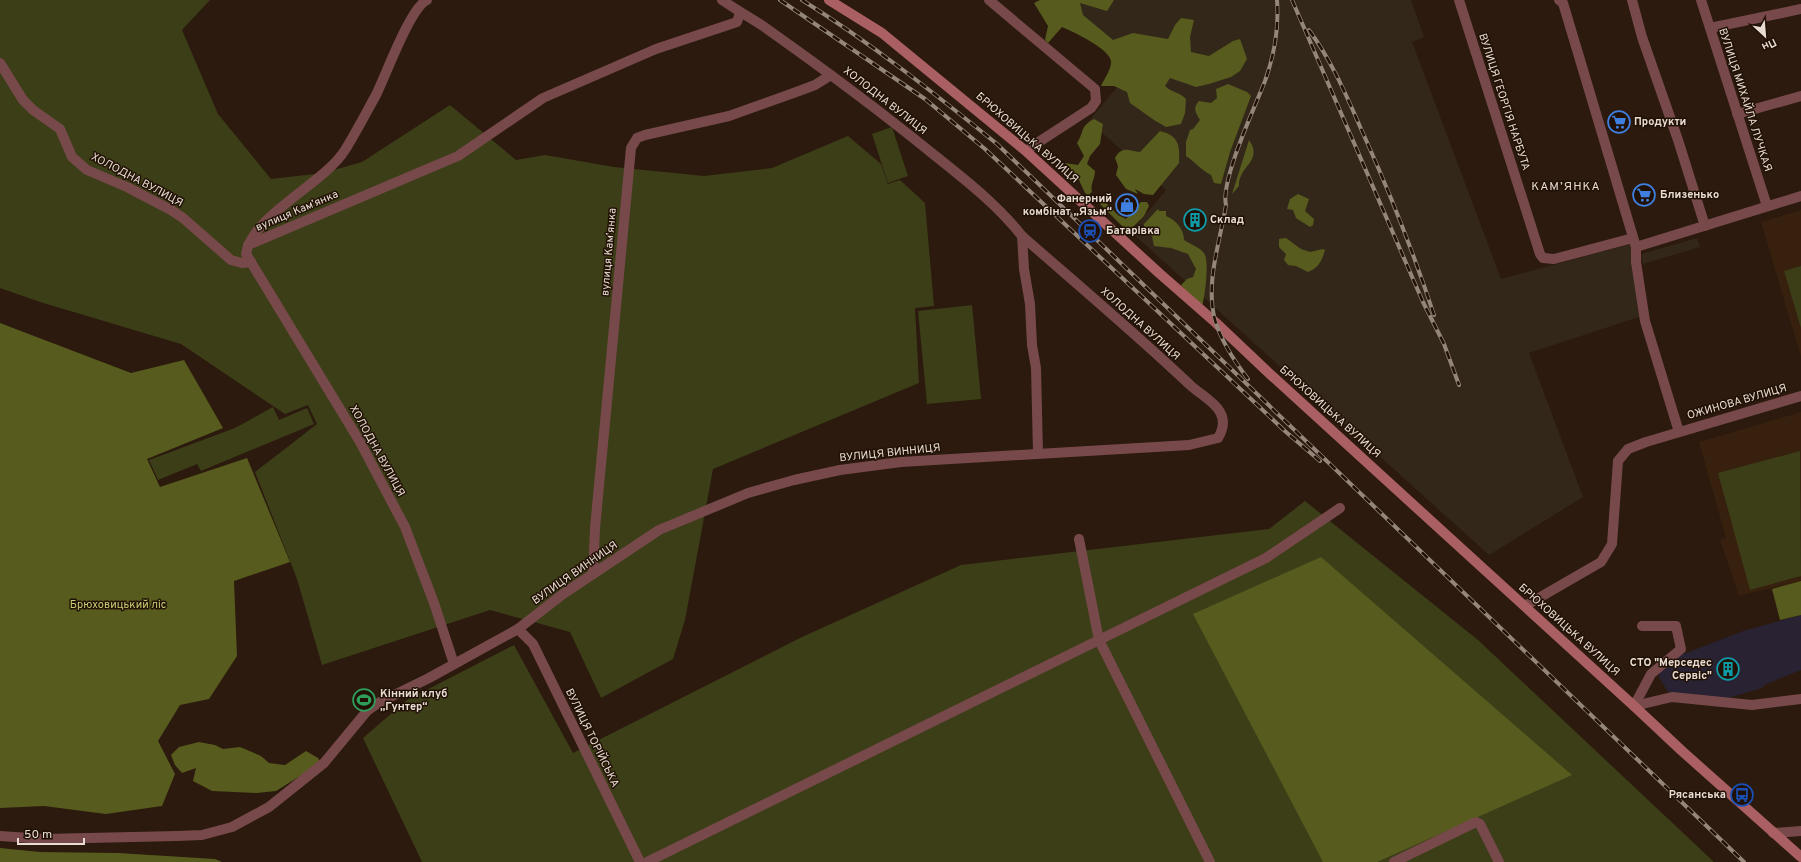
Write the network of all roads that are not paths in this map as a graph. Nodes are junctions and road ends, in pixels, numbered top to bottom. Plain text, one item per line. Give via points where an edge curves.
1 (427, 0) edge
2 (722, 0) edge
3 (830, 0) edge
4 (989, 0) edge
5 (1459, 0) edge
6 (1559, 0) edge
7 (1632, 0) edge
8 (1701, 0) edge
9 (1801, 8) edge
10 (740, 13) junction
11 (1710, 28) junction
12 (0, 63) edge
13 (831, 75) junction
14 (1801, 96) edge
15 (1737, 114) junction
16 (1027, 152) junction
17 (1801, 196) edge
18 (1767, 206) junction
19 (1705, 226) junction
20 (1022, 236) junction
21 (1635, 243) junction
22 (248, 245) junction
23 (251, 262) junction
24 (1801, 396) edge
25 (1679, 432) junction
26 (1218, 438) joint
27 (1038, 453) junction
28 (1340, 508) dead end
29 (1079, 539) dead end
30 (593, 574) junction
31 (1525, 606) junction
32 (1642, 626) dead end
33 (518, 629) junction
34 (1099, 640) junction
35 (454, 664) junction
36 (1801, 700) edge
37 (1634, 706) junction
38 (1801, 831) edge
39 (1773, 832) junction
40 (0, 836) edge
41 (1801, 857) edge
42 (640, 862) edge
43 (647, 862) edge
44 (1210, 862) edge
45 (1394, 862) edge
46 (1499, 862) edge

1 - 22 street via 421,3 410,21 376,94 341,157 274,214
2 - 10 street, ХОЛОДНА ВУЛИЦЯ
3 - 16 main road, БРЮХОВИЦЬКА ВУЛИЦЯ via 882,33
4 - 16 street via 1095,89 1096,101 1091,108
5 - 21 street, ВУЛИЦЯ ГЕОРГІЯ НАРБУТА via 1540,254 1543,258 1554,259
6 - 21 street
7 - 19 street
8 - 11 street, ВУЛИЦЯ МИХАЙЛА ЛУЧКАЯ
9 - 11 street
10 - 13 street, ХОЛОДНА ВУЛИЦЯ
10 - 22 street, вулиця Камʼянка via 737,22 656,49 542,98 458,156
11 - 15 street, ВУЛИЦЯ МИХАЙЛА ЛУЧКАЯ
12 - 23 street, ХОЛОДНА ВУЛИЦЯ via 22,100 60,129 72,157 87,170 128,187 171,210 231,260 242,264
13 - 20 street, ХОЛОДНА ВУЛИЦЯ via 971,184
13 - 30 street, вулиця Камʼянка via 815,85 735,113 644,135 637,138 631,148 595,528
14 - 15 street
15 - 18 street, ВУЛИЦЯ МИХАЙЛА ЛУЧКАЯ
16 - 31 main road, БРЮХОВИЦЬКА ВУЛИЦЯ
17 - 18 street
18 - 19 street
19 - 21 street
20 - 26 street, ХОЛОДНА ВУЛИЦЯ via 1217,407 1223,418 1222,432
20 - 27 street via 1036,368
21 - 25 street via 1645,320
22 - 23 street, ХОЛОДНА ВУЛИЦЯ via 246,254
23 - 35 street, ХОЛОДНА ВУЛИЦЯ via 360,442 405,527
24 - 25 street, ОЖИНОВА ВУЛИЦЯ
25 - 31 street, ОЖИНОВА ВУЛИЦЯ via 1628,449 1618,461 1612,544 1601,562
26 - 27 street, ВУЛИЦЯ ВИННИЦЯ via 1189,445
27 - 30 street, ВУЛИЦЯ ВИННИЦЯ via 901,462 840,470 794,480 748,493 659,530
28 - 34 street via 1266,558
29 - 34 street
30 - 33 street, ВУЛИЦЯ ВИННИЦЯ
31 - 37 main road, БРЮХОВИЦЬКА ВУЛИЦЯ
32 - 37 street via 1676,626 1680,649 1651,674
33 - 35 street, ВУЛИЦЯ ВИННИЦЯ
33 - 42 street, ВУЛИЦЯ ТОРІЙСЬКА via 533,644
34 - 43 street
34 - 44 street
35 - 40 street, ВУЛИЦЯ ВИННИЦЯ via 367,711 324,762 269,806 232,827 202,836 44,839
36 - 37 street via 1752,705 1672,697
37 - 39 main road, БРЮХОВИЦЬКА ВУЛИЦЯ
38 - 39 street
39 - 41 main road, БРЮХОВИЦЬКА ВУЛИЦЯ
45 - 46 street via 1476,822 1480,824

